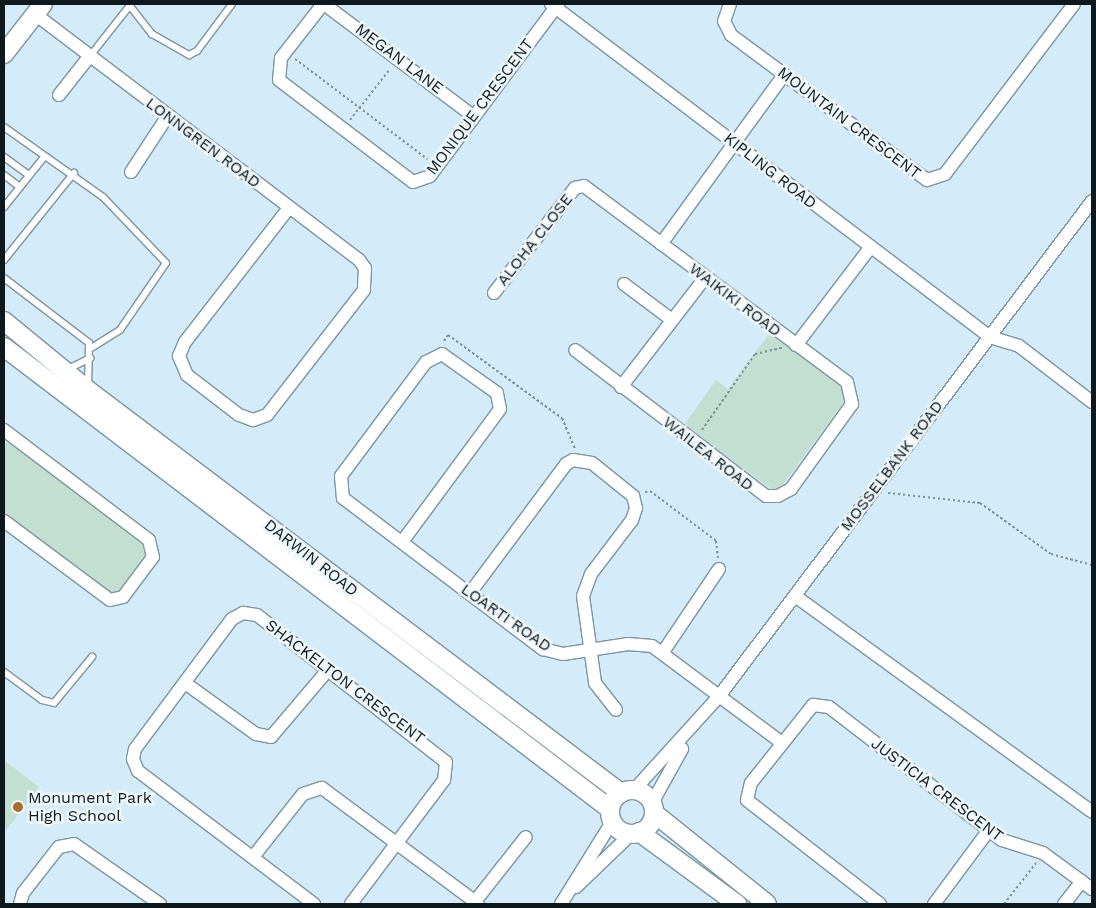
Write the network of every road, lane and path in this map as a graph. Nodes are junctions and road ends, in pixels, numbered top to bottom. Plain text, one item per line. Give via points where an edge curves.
1 (232, 4) edge
2 (324, 4) edge
3 (730, 4) edge
4 (1074, 4) edge
5 (131, 5) edge
6 (555, 5) edge
7 (39, 9) edge
8 (286, 52) junction
9 (4, 54) edge
10 (89, 57) junction
11 (398, 59) junction
12 (784, 74) junction
13 (60, 95) dead end
14 (360, 107) junction
15 (473, 116) junction
16 (168, 117) junction
17 (4, 127) edge
18 (342, 131) junction
19 (734, 143) junction
20 (4, 157) edge
21 (44, 157) junction
22 (437, 167) junction
23 (130, 172) dead end
24 (74, 174) junction
25 (4, 176) edge
26 (29, 176) junction
27 (20, 187) junction
28 (575, 188) joint
29 (1092, 201) edge
30 (4, 207) edge
31 (289, 208) junction
32 (662, 244) junction
33 (870, 248) junction
34 (4, 260) edge
35 (4, 278) edge
36 (705, 278) junction
37 (624, 284) dead end
38 (494, 293) dead end
39 (672, 320) junction
40 (4, 321) edge
41 (990, 337) junction
42 (796, 345) junction
43 (4, 347) edge
44 (91, 348) junction
45 (575, 350) dead end
46 (435, 355) junction
47 (91, 358) junction
48 (62, 369) junction
49 (621, 387) junction
50 (92, 394) junction
51 (1092, 402) edge
52 (4, 431) edge
53 (693, 443) junction
54 (580, 460) junction
55 (875, 489) junction
56 (633, 496) junction
57 (4, 521) edge
58 (402, 542) junction
59 (1092, 565) edge
60 (720, 569) joint
61 (470, 594) junction
62 (795, 596) junction
63 (591, 651) junction
64 (663, 652) junction
65 (92, 657) dead end
66 (328, 670) junction
67 (4, 672) edge
68 (185, 683) junction
69 (720, 695) junction
70 (616, 710) dead end
71 (691, 731) junction
72 (781, 742) junction
73 (627, 791) junction
74 (653, 808) junction
75 (1092, 812) edge
76 (611, 815) junction
77 (989, 830) junction
78 (635, 833) junction
79 (526, 836) dead end
80 (397, 842) junction
81 (1043, 853) junction
82 (254, 857) junction
83 (1082, 881) junction
84 (1092, 889) edge
85 (572, 890) junction
86 (475, 903) edge
87 (20, 904) edge
88 (160, 904) edge
89 (314, 904) edge
90 (351, 904) edge
91 (561, 904) edge
92 (737, 904) edge
93 (767, 904) edge
94 (880, 904) edge
95 (934, 904) edge
96 (1004, 904) edge
97 (1064, 904) edge

1 - 5 lane via 189,55 152,34
2 - 8 street, MONIQUE CRESCENT
2 - 11 street, MEGAN LANE
3 - 12 street, MOUNTAIN CRESCENT via 724,21 731,35
4 - 12 street, MOUNTAIN CRESCENT via 937,179 917,176
5 - 10 lane
6 - 15 street, MONIQUE CRESCENT
6 - 19 street, KIPLING ROAD
7 - 9 street
7 - 10 street, LONNGREN ROAD
8 - 14 path
8 - 18 street, MONIQUE CRESCENT via 277,70 282,85
10 - 13 street
10 - 16 street, LONNGREN ROAD
11 - 14 path
11 - 15 street, MEGAN LANE
12 - 19 street
14 - 18 path
14 - 22 path
15 - 22 street, MONIQUE CRESCENT
16 - 23 street
16 - 31 street, LONNGREN ROAD
17 - 21 lane
18 - 22 street, MONIQUE CRESCENT via 407,180 425,180
19 - 32 street
19 - 33 street, KIPLING ROAD
20 - 26 lane
21 - 24 lane
21 - 26 lane
24 - 34 lane
24 - 44 lane via 166,263 120,330
25 - 27 lane
26 - 27 lane
27 - 30 lane
28 - 32 street, WAIKIKI ROAD via 586,187
28 - 38 street, ALOHA CLOSE
29 - 41 street, MOSSELBANK ROAD
31 - 31 street, LONNGREN ROAD via 184,342 179,356 187,375 239,415 263,418 364,290 367,275 359,260
32 - 36 street, WAIKIKI ROAD
33 - 41 street, KIPLING ROAD
33 - 42 street, WAIKIKI ROAD
35 - 44 lane
36 - 39 street
36 - 42 street, WAIKIKI ROAD
37 - 39 street
39 - 49 street
40 - 48 street, DARWIN ROAD
41 - 51 street, KIPLING ROAD via 1019,346
41 - 55 street, MOSSELBANK ROAD
42 - 53 path via 755,354
42 - 53 street, WAILEA ROAD via 847,382 853,396 848,411 791,489 774,497 758,493
43 - 76 street, DARWIN ROAD
44 - 47 lane
45 - 49 street, WAILEA ROAD
46 - 54 path via 448,335 562,418
46 - 58 street, LOARTI ROAD via 341,476 339,488 343,498
46 - 58 street via 452,358 497,393 500,409
47 - 48 lane via 76,368
47 - 50 lane via 86,376
48 - 50 street, DARWIN ROAD
49 - 53 street, WAILEA ROAD
50 - 73 street, DARWIN ROAD
52 - 57 street via 149,540 154,554 126,594 110,600
54 - 56 street via 592,463
54 - 61 street via 566,464
55 - 59 path via 980,503 1051,554
55 - 62 street, MOSSELBANK ROAD
56 - 60 path via 650,491 716,541
56 - 63 street via 636,508 632,520 585,586
58 - 61 street, LOARTI ROAD
60 - 64 street
61 - 63 street, LOARTI ROAD via 551,653
62 - 69 street, MOSSELBANK ROAD
62 - 75 street
63 - 64 street, LOARTI ROAD via 642,644
63 - 70 street via 599,693
64 - 69 street, LOARTI ROAD
65 - 67 lane via 54,703 42,700
66 - 68 street via 271,737 256,734
66 - 68 street, SHACKELTON CRESCENT via 257,615 243,613 232,619
66 - 80 street, SHACKELTON CRESCENT via 446,762 444,780
68 - 82 street, SHACKELTON CRESCENT via 135,749 135,765
69 - 71 street, MOSSELBANK ROAD
69 - 72 street, LOARTI ROAD
71 - 73 street, MOSSELBANK ROAD
71 - 74 street, MOSSELBANK ROAD
72 - 77 street, JUSTICIA CRESCENT via 806,709 825,705
72 - 94 street, JUSTICIA CRESCENT via 748,786 750,805
73 - 74 street, DARWIN ROAD
73 - 76 street
74 - 78 street via 650,824
74 - 93 street
76 - 78 street, DARWIN ROAD
76 - 85 street
77 - 81 street, JUSTICIA CRESCENT via 1012,846
77 - 95 street
78 - 85 street
78 - 92 street
79 - 86 street
80 - 82 street via 330,791 318,788 303,794
80 - 86 street
80 - 90 street, SHACKELTON CRESCENT
81 - 83 street, JUSTICIA CRESCENT
81 - 96 path
82 - 89 street, SHACKELTON CRESCENT
83 - 84 street, JUSTICIA CRESCENT
83 - 97 street
85 - 91 street
87 - 88 street via 23,894 59,847 74,844

